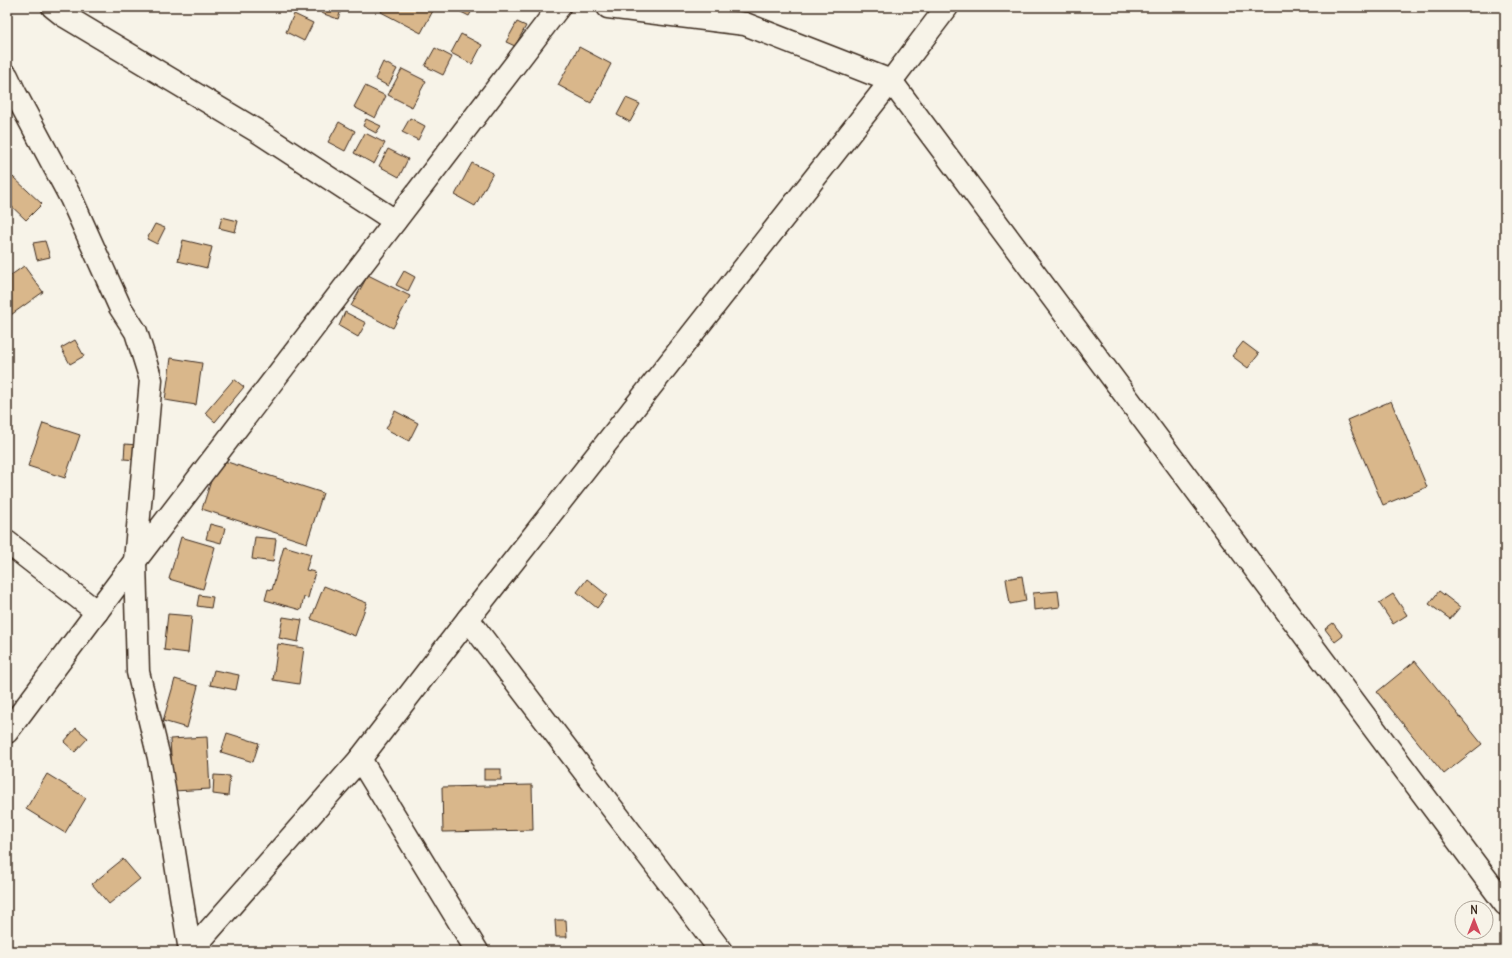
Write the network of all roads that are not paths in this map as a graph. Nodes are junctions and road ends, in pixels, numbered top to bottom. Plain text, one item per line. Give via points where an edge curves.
1 (53, 7) edge
2 (559, 7) edge
3 (608, 7) edge
4 (947, 7) edge
5 (892, 81) junction
6 (10, 93) edge
7 (395, 221) junction
8 (7, 542) edge
9 (135, 561) junction
10 (97, 612) junction
11 (468, 619) junction
12 (7, 732) edge
13 (360, 759) junction
14 (1505, 904) edge
15 (190, 951) edge
16 (477, 951) edge
17 (720, 951) edge

1 - 7 street via 257,131
2 - 7 street
3 - 5 street via 745,24
4 - 5 street
5 - 11 street
5 - 14 street
6 - 9 street via 71,198 120,307 136,332 151,380
7 - 9 street
8 - 10 street
9 - 10 street
9 - 15 street via 138,672 159,758
10 - 12 street
11 - 13 street
11 - 17 street
13 - 15 street
13 - 16 street

